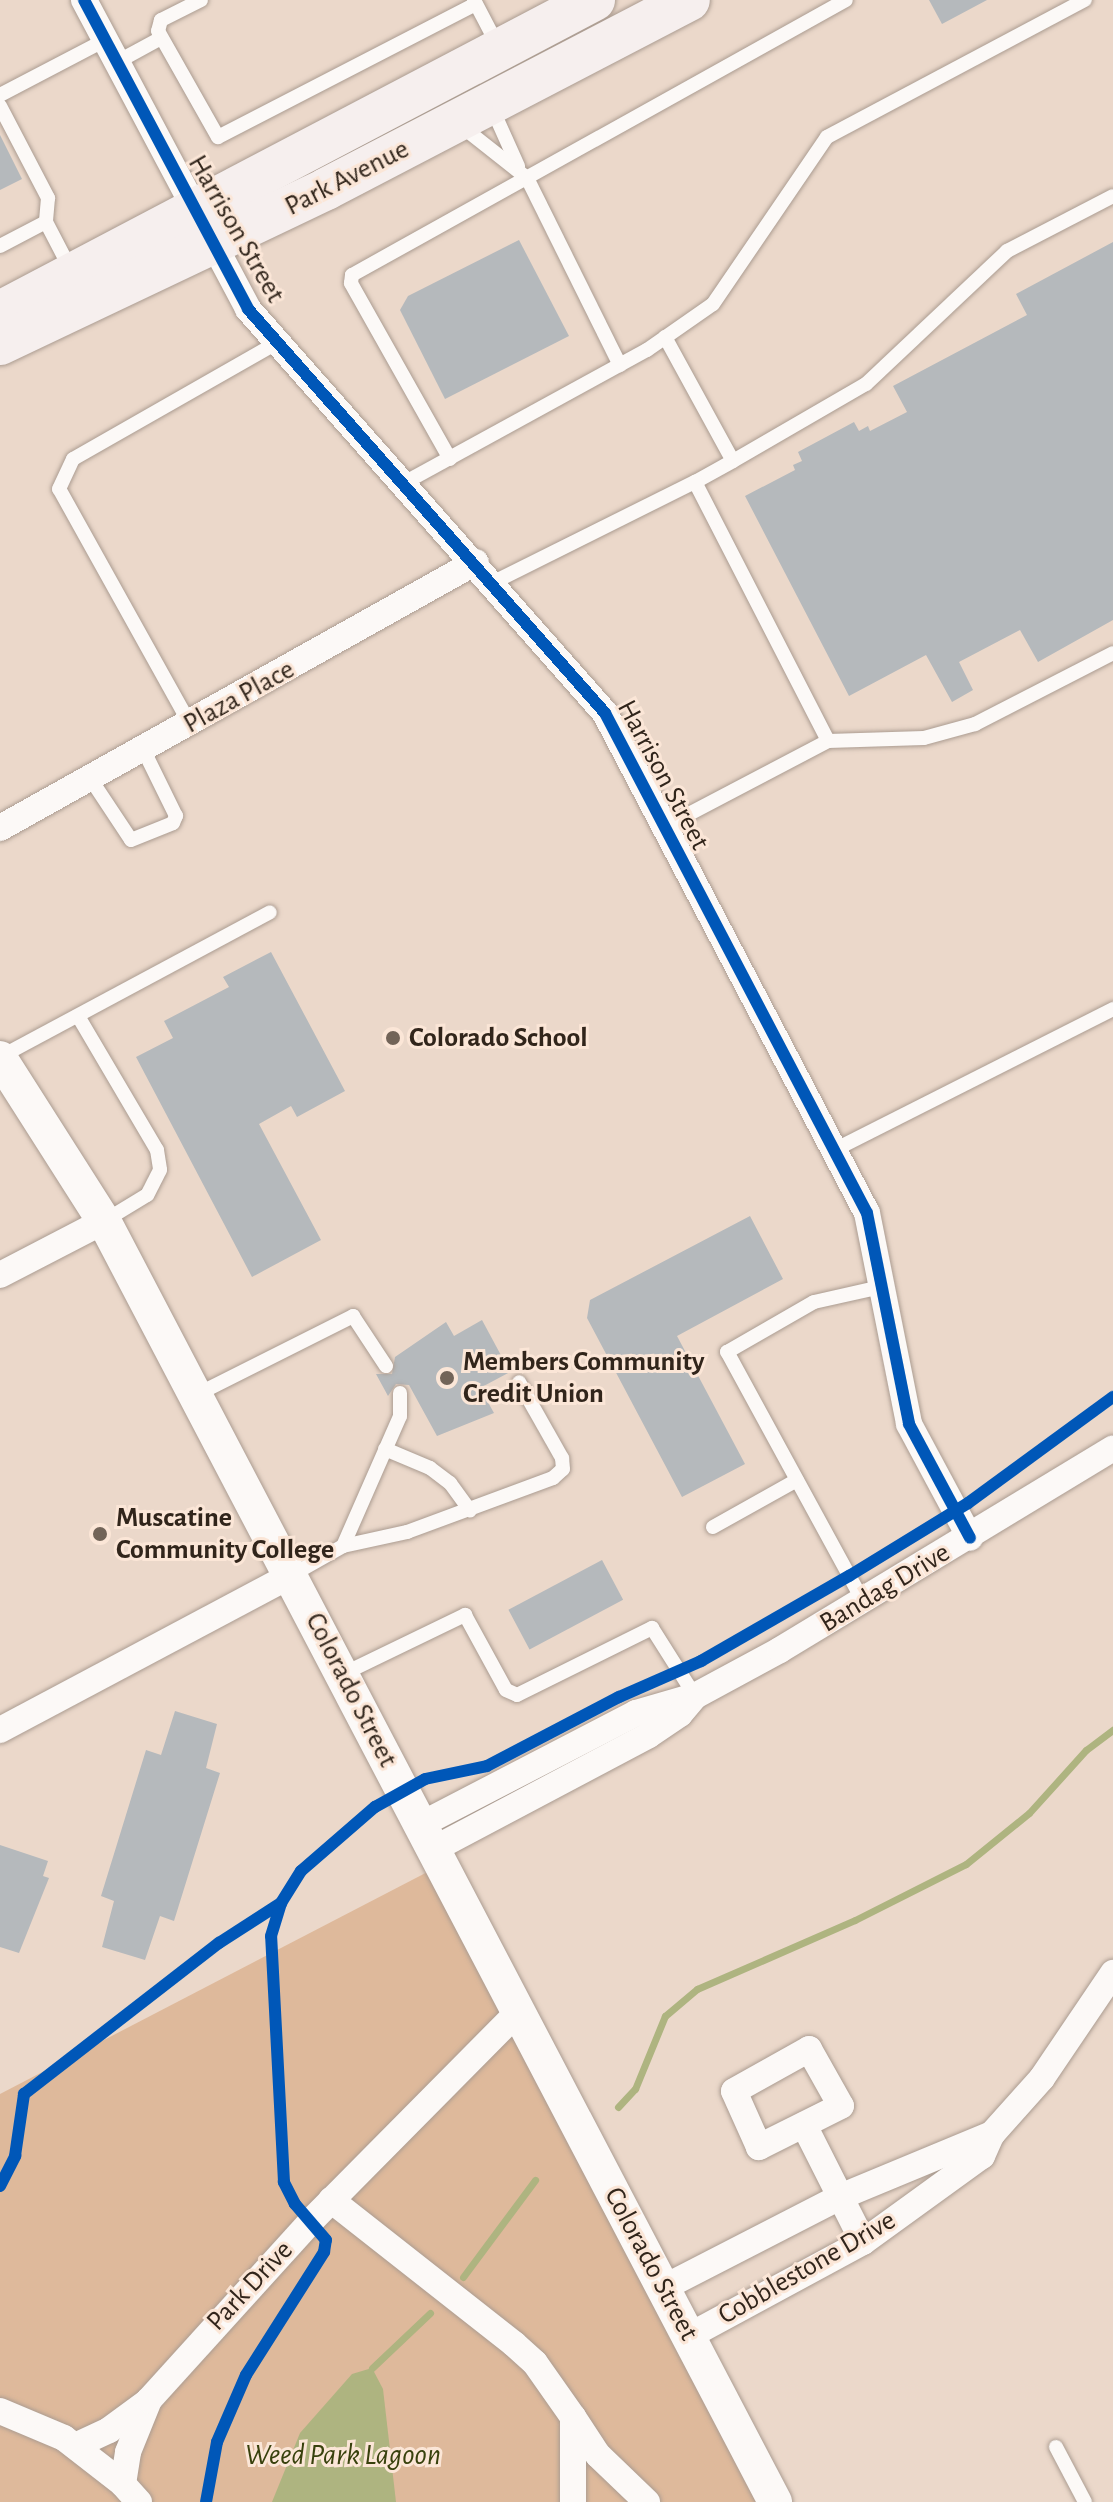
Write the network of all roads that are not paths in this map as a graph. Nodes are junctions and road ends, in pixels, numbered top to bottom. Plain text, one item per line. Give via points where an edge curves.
1 (84, 0) edge
2 (201, 0) edge
3 (594, 0) edge
4 (689, 0) edge
5 (846, 0) edge
6 (1085, 0) edge
7 (475, 2) edge
8 (161, 38) junction
9 (500, 49) junction
10 (111, 51) junction
11 (0, 95) edge
12 (0, 106) edge
13 (473, 113) junction
14 (523, 174) junction
15 (1113, 196) edge
16 (46, 222) junction
17 (205, 227) junction
18 (0, 246) edge
19 (73, 274) junction
20 (0, 312) edge
21 (665, 337) junction
22 (278, 342) junction
23 (0, 344) edge
24 (620, 365) junction
25 (450, 459) junction
26 (733, 461) junction
27 (695, 482) junction
28 (404, 483) junction
29 (476, 562) junction
30 (494, 582) junction
31 (1113, 653) edge
32 (190, 724) junction
33 (828, 741) junction
34 (143, 749) junction
35 (90, 778) junction
36 (664, 827) junction
37 (0, 828) edge
38 (270, 912) dead end
39 (1113, 1009) edge
40 (78, 1016) junction
41 (0, 1058) edge
42 (834, 1150) junction
43 (104, 1221) junction
44 (0, 1275) edge
45 (881, 1287) junction
46 (386, 1366) dead end
47 (519, 1382) dead end
48 (400, 1393) dead end
49 (196, 1395) junction
50 (1113, 1448) edge
51 (385, 1449) junction
52 (797, 1480) junction
53 (470, 1511) junction
54 (713, 1527) dead end
55 (970, 1538) junction
56 (343, 1546) junction
57 (292, 1575) junction
58 (863, 1601) junction
59 (343, 1674) junction
60 (695, 1696) junction
61 (0, 1730) edge
62 (428, 1836) junction
63 (1113, 1973) edge
64 (519, 2011) junction
65 (804, 2125) dead end
66 (992, 2134) junction
67 (840, 2197) junction
68 (331, 2200) junction
69 (863, 2242) junction
70 (663, 2288) junction
71 (689, 2336) junction
72 (149, 2400) junction
73 (0, 2411) edge
74 (573, 2417) junction
75 (75, 2446) junction
76 (1056, 2447) dead end
77 (131, 2493) edge
78 (573, 2502) edge
79 (647, 2502) edge
80 (775, 2502) edge
81 (1085, 2502) edge

1 - 10 street, Harrison Street
2 - 8 lane via 161,20
3 - 9 main road, Park Avenue
4 - 13 main road, Park Avenue
5 - 14 lane
6 - 21 lane via 827,137 713,304
7 - 8 lane via 218,137
7 - 9 lane
8 - 10 lane
9 - 17 main road, Park Avenue
10 - 11 lane
10 - 17 street, Harrison Street
12 - 16 lane via 48,198
13 - 14 lane
13 - 14 lane
13 - 17 main road, Park Avenue
14 - 24 lane
14 - 25 lane via 351,278
15 - 26 lane via 1007,251 866,384
16 - 18 lane
16 - 19 lane
17 - 19 main road, Park Avenue
17 - 22 street, Harrison Street via 248,309
17 - 23 main road, Park Avenue
19 - 20 main road, Park Avenue
21 - 24 lane
21 - 26 lane
22 - 28 street, Harrison Street
22 - 32 lane via 73,459 59,489
24 - 25 lane
25 - 28 lane
26 - 27 lane
27 - 30 lane
27 - 33 lane
28 - 29 street, Harrison Street
29 - 30 street, Harrison Street
29 - 32 street, Plaza Place
30 - 36 street, Harrison Street via 605,713
31 - 33 lane via 975,724 924,738
32 - 34 street, Plaza Place
33 - 36 lane
34 - 35 street, Plaza Place
34 - 35 lane via 176,816 173,823 131,840
35 - 37 street, Plaza Place
36 - 42 street, Harrison Street
38 - 40 lane
39 - 42 lane
40 - 41 lane
40 - 43 lane via 157,1150 160,1170 147,1195
41 - 43 street, Colorado Street
42 - 45 street, Harrison Street via 867,1213
43 - 44 street
43 - 49 street, Colorado Street
45 - 52 lane via 814,1302 727,1352
45 - 55 street, Harrison Street via 909,1424
46 - 49 lane via 353,1316
47 - 53 lane via 562,1458 563,1469 525,1492
48 - 51 lane via 400,1416
49 - 57 street, Colorado Street
50 - 55 street, Bandag Drive
51 - 53 lane via 430,1468 450,1483
51 - 56 lane
52 - 54 lane
52 - 58 lane
53 - 56 lane
55 - 58 street, Bandag Drive
56 - 57 lane
57 - 59 street, Colorado Street
57 - 61 street
58 - 60 street, Bandag Drive
59 - 60 lane via 465,1615 506,1690 517,1695 652,1628
59 - 62 street, Colorado Street
60 - 62 street, Bandag Drive via 680,1714 649,1735
62 - 64 street, Colorado Street
63 - 66 street, Cobblestone Drive via 1042,2078
64 - 68 street, Park Drive
64 - 70 street, Colorado Street
65 - 67 street
66 - 67 street, Cobblestone Drive
66 - 69 street, Cobblestone Drive via 982,2156
67 - 69 street
67 - 70 street, Cobblestone Drive
68 - 72 street, Park Drive
68 - 74 street via 514,2344
69 - 71 street, Cobblestone Drive
70 - 71 street, Colorado Street
71 - 80 street, Colorado Street
72 - 75 street via 109,2430
72 - 77 street, Park Drive via 128,2452
73 - 75 street, Park Drive
74 - 78 street
74 - 79 street via 598,2455
75 - 77 street, Park Drive
76 - 81 lane

